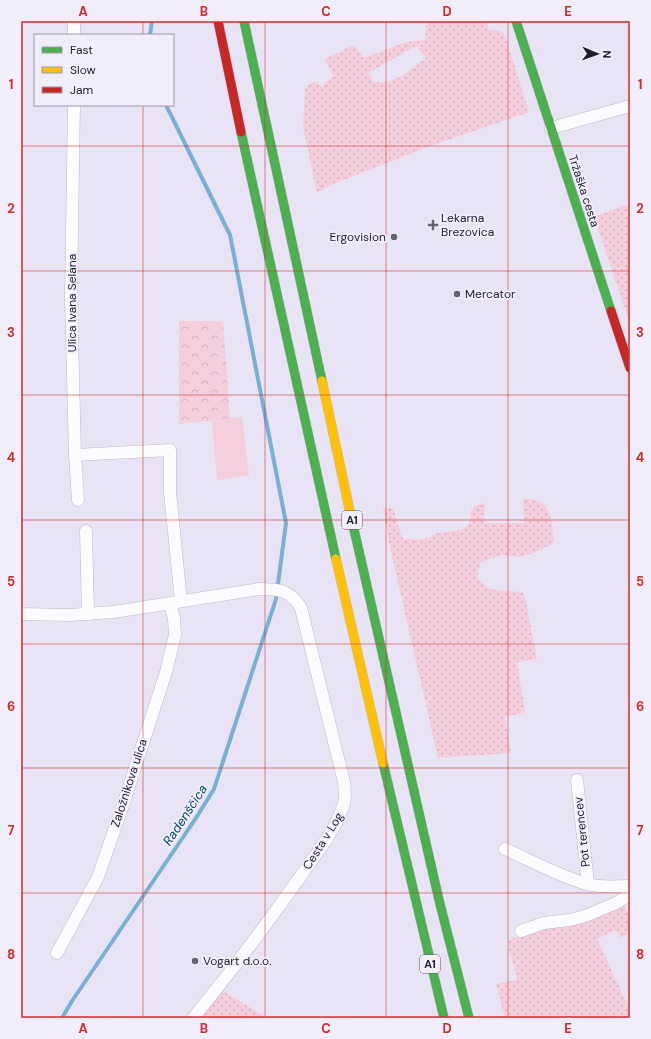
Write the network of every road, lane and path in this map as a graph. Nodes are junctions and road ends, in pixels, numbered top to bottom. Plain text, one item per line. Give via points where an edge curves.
1 (74, 21) edge
2 (218, 21) edge
3 (244, 21) edge
4 (516, 21) edge
5 (74, 34) edge
6 (74, 106) edge
7 (630, 106) edge
8 (551, 128) junction
9 (630, 368) edge
10 (75, 455) junction
11 (78, 500) dead end
12 (86, 531) dead end
13 (175, 603) junction
14 (21, 614) edge
15 (88, 614) junction
16 (576, 780) dead end
17 (505, 848) dead end
18 (588, 884) junction
19 (630, 886) edge
20 (630, 895) edge
21 (416, 910) junction
22 (521, 931) dead end
23 (413, 932) dead end
24 (57, 953) dead end
25 (193, 1018) edge
26 (444, 1018) edge
27 (469, 1018) edge

1 - 5 street
2 - 21 main road, A1 via 332,544
3 - 27 main road, A1 via 351,516 439,900
4 - 8 main road, Tržaška cesta
6 - 10 street, Ulica Ivana Selana via 71,295
7 - 8 street
8 - 9 main road, Tržaška cesta
10 - 11 street, Ulica Ivana Selana
10 - 13 street, Založnikova ulica via 170,450
12 - 15 street
13 - 15 street
13 - 24 street, Založnikova ulica via 175,635 166,672 126,795 98,877
13 - 25 street, Cesta v Log via 272,589 291,595 301,608 345,794 343,809 326,840 270,920
14 - 15 street
16 - 18 street, Pot terencev
17 - 18 street, Pot terencev
18 - 19 street, Pot terencev
20 - 22 street via 584,916 544,923
21 - 23 main road
21 - 26 main road, A1

